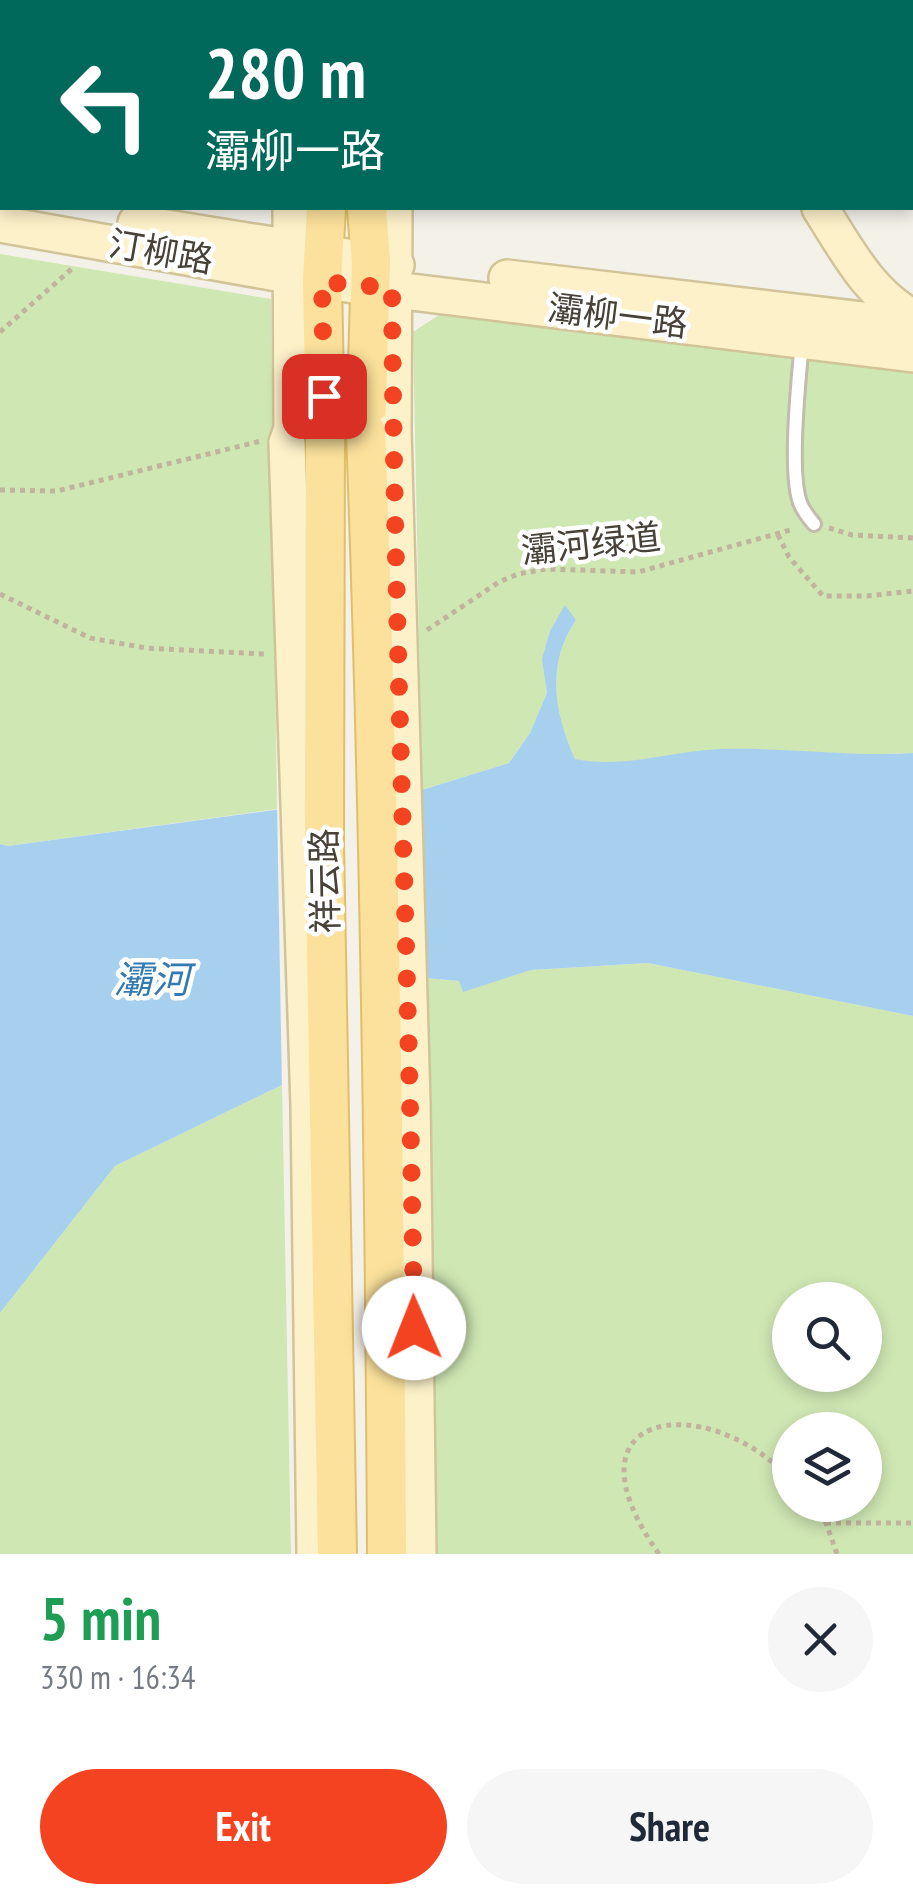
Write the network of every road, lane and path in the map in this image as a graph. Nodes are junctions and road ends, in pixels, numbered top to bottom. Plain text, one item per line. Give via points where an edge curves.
1 (49, 210) edge
2 (292, 210) edge
3 (325, 210) edge
4 (367, 210) edge
5 (394, 210) edge
6 (821, 210) edge
7 (0, 224) edge
8 (103, 241) junction
9 (307, 265) junction
10 (382, 275) junction
11 (913, 322) edge
12 (0, 332) edge
13 (802, 339) junction
14 (913, 354) edge
15 (379, 432) junction
16 (301, 436) junction
17 (0, 490) edge
18 (814, 524) junction
19 (778, 534) junction
20 (913, 538) edge
21 (913, 591) edge
22 (0, 594) edge
23 (419, 635) dead end
24 (276, 654) dead end
25 (772, 1463) edge
26 (826, 1523) joint
27 (913, 1523) edge
28 (315, 1554) edge
29 (336, 1554) edge
30 (387, 1554) edge
31 (418, 1554) edge
32 (658, 1554) edge
33 (838, 1554) edge

1 - 9 street, 汀柳路
2 - 9 street
3 - 9 main road, 祥云路
4 - 10 main road, 祥云路
5 - 10 street
6 - 11 street via 867,282
7 - 8 street, 汀柳路
8 - 9 street, 汀柳路
8 - 12 path
9 - 10 street, 灞柳一路
9 - 16 main road, 祥云路
10 - 11 street, 灞柳一路
10 - 13 street, 灞柳一路
10 - 15 main road, 祥云路
13 - 14 street, 灞柳一路
13 - 18 lane via 796,492
15 - 30 main road, 祥云路, bridge
15 - 31 street, bridge via 412,1103
16 - 17 path via 58,491
16 - 28 street, bridge
16 - 29 main road, 祥云路, bridge via 324,842
18 - 19 path, 灞河绿道
18 - 20 path, 灞河绿道 via 852,535
19 - 21 path via 823,596
19 - 23 path, 灞河绿道 via 638,572 518,574
22 - 24 path via 90,638 146,648
25 - 32 path via 756,1449 698,1426 644,1432 628,1451 623,1478 630,1510
26 - 27 path
26 - 33 path

